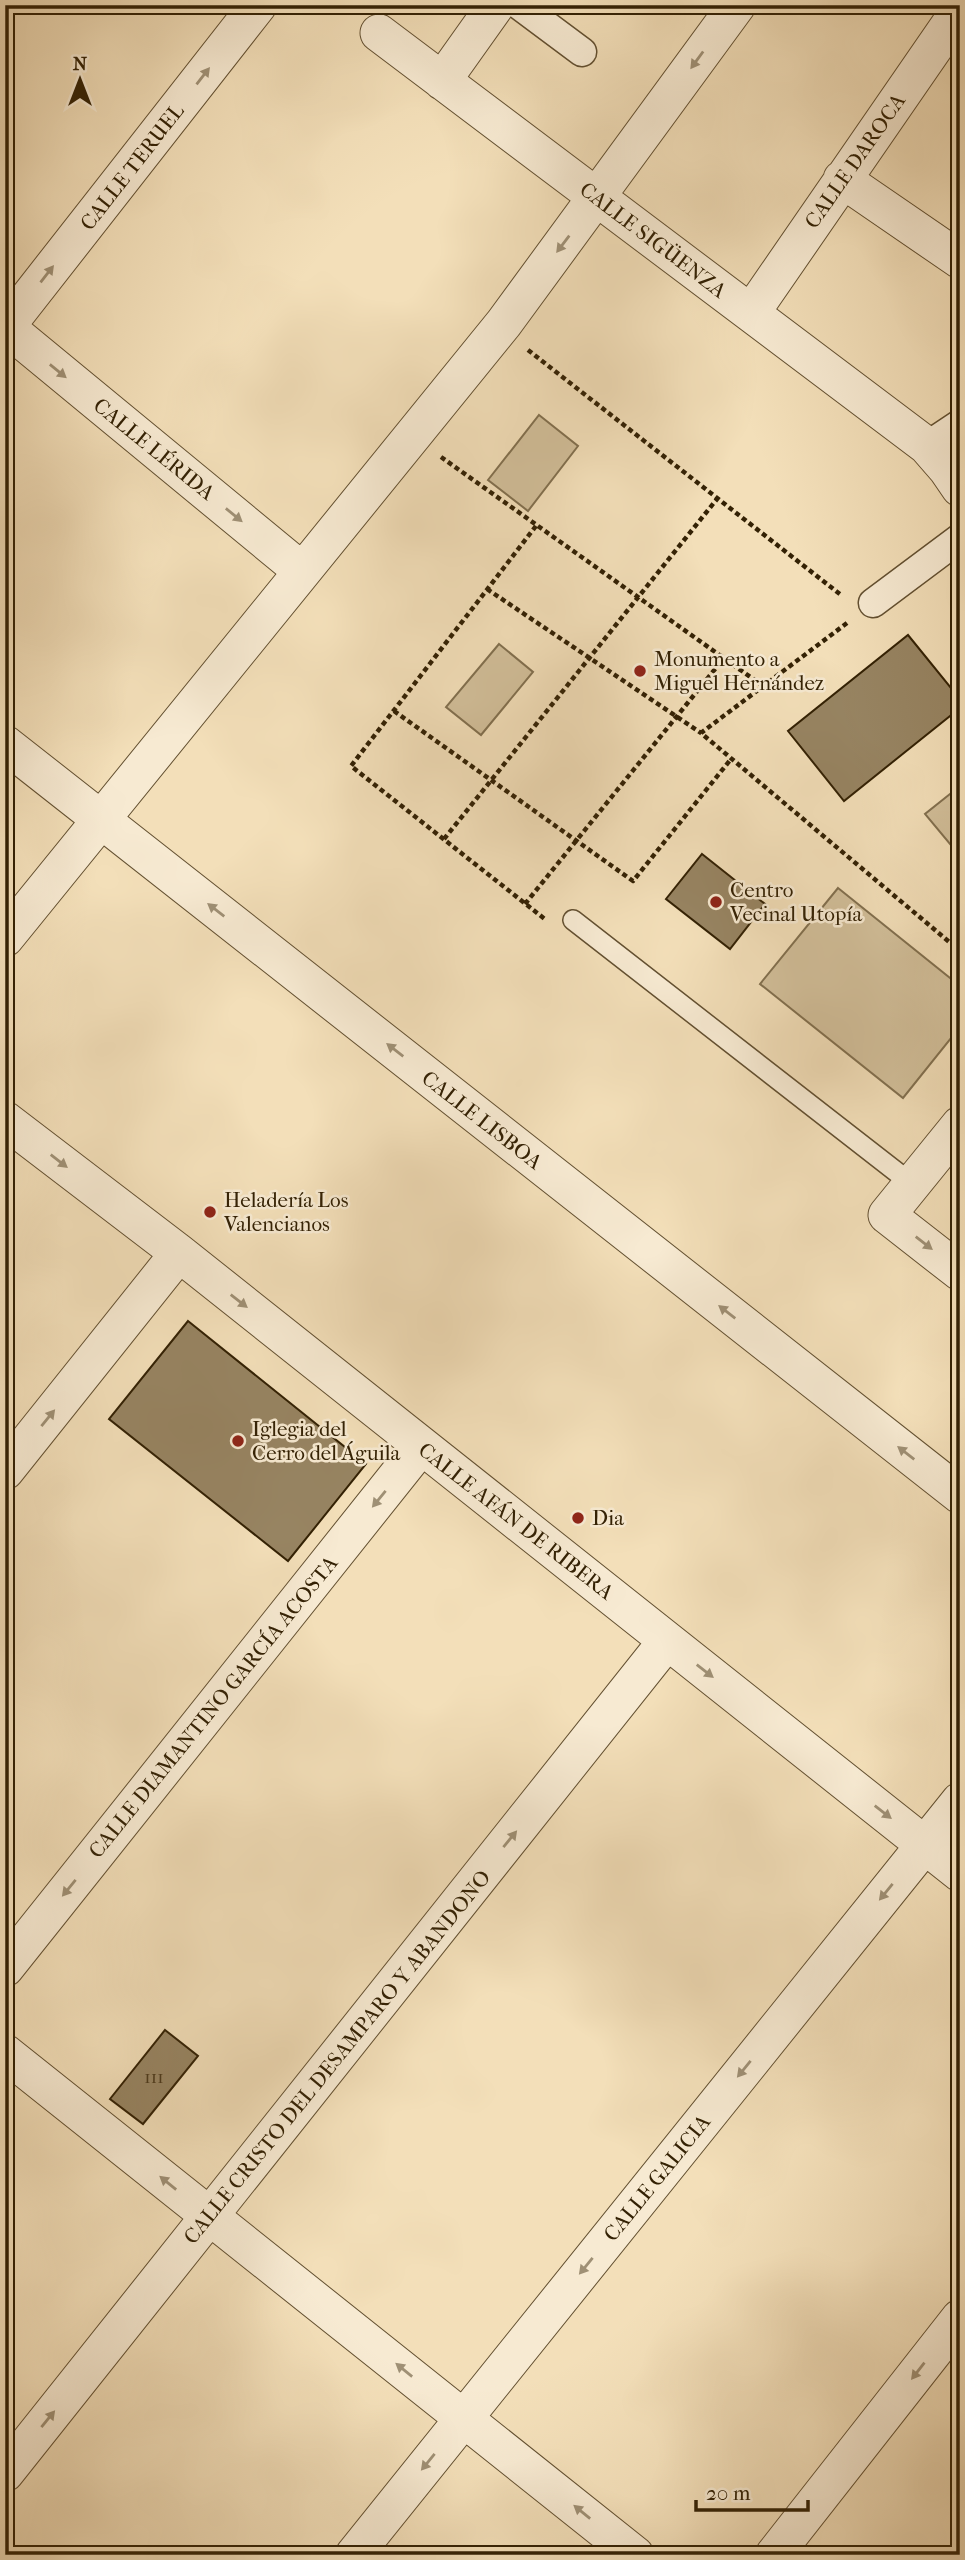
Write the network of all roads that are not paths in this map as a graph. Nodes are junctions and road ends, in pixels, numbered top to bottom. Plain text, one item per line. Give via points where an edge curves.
1 (258, 5) edge
2 (496, 5) edge
3 (519, 5) edge
4 (737, 5) edge
5 (960, 10) edge
6 (379, 33) dead end
7 (582, 52) dead end
8 (442, 81) junction
9 (842, 179) junction
10 (597, 198) junction
11 (960, 260) edge
12 (751, 313) junction
13 (6, 328) edge
14 (960, 424) edge
15 (927, 446) junction
16 (960, 488) edge
17 (960, 538) edge
18 (302, 571) junction
19 (867, 607) road end
20 (5, 744) edge
21 (101, 819) junction
22 (573, 920) dead end
23 (5, 938) edge
24 (5, 1120) edge
25 (960, 1125) edge
26 (912, 1184) junction
27 (179, 1253) junction
28 (960, 1272) edge
29 (421, 1446) junction
30 (5, 1471) edge
31 (960, 1495) edge
32 (667, 1641) junction
33 (960, 1801) edge
34 (924, 1845) junction
35 (960, 1873) edge
36 (5, 1968) edge
37 (5, 2053) edge
38 (210, 2216) junction
39 (960, 2318) edge
40 (464, 2418) junction
41 (5, 2473) edge
42 (354, 2555) edge
43 (635, 2555) edge
44 (774, 2555) edge

13 -> 1 street, CALLE TERUEL
2 - 8 street
3 - 7 street
4 -> 10 street
5 - 9 street, CALLE DAROCA
6 - 8 street, CALLE SIGÜENZA
8 - 10 street, CALLE SIGÜENZA
9 - 11 street
9 - 12 street, CALLE DAROCA
10 - 12 street, CALLE SIGÜENZA
10 -> 18 street via 504,323
12 - 15 street, CALLE SIGÜENZA
13 -> 18 street, CALLE LÉRIDA
14 - 15 street
15 - 16 street, CALLE SIGÜENZA
17 - 19 street
18 - 21 street
20 - 21 street, CALLE LISBOA
21 - 23 street
31 -> 21 street, CALLE LISBOA
22 - 26 lane
24 -> 27 street, CALLE AFÁN DE RIBERA
25 - 26 street
26 -> 28 street via 887,1215
27 -> 29 street, CALLE AFÁN DE RIBERA
30 -> 27 street
29 - 32 street, CALLE AFÁN DE RIBERA
29 -> 36 street, CALLE DIAMANTINO GARCÍA ACOSTA
32 -> 34 street, CALLE AFÁN DE RIBERA
38 -> 32 street, CALLE CRISTO DEL DESAMPARO Y ABANDONO
33 - 34 street, CALLE GALICIA
34 - 35 street, CALLE AFÁN DE RIBERA
34 -> 40 street, CALLE GALICIA
38 -> 37 street
40 -> 38 street
41 -> 38 street, CALLE CRISTO DEL DESAMPARO Y ABANDONO
39 -> 44 street
40 -> 42 street, CALLE GALICIA
43 -> 40 street

